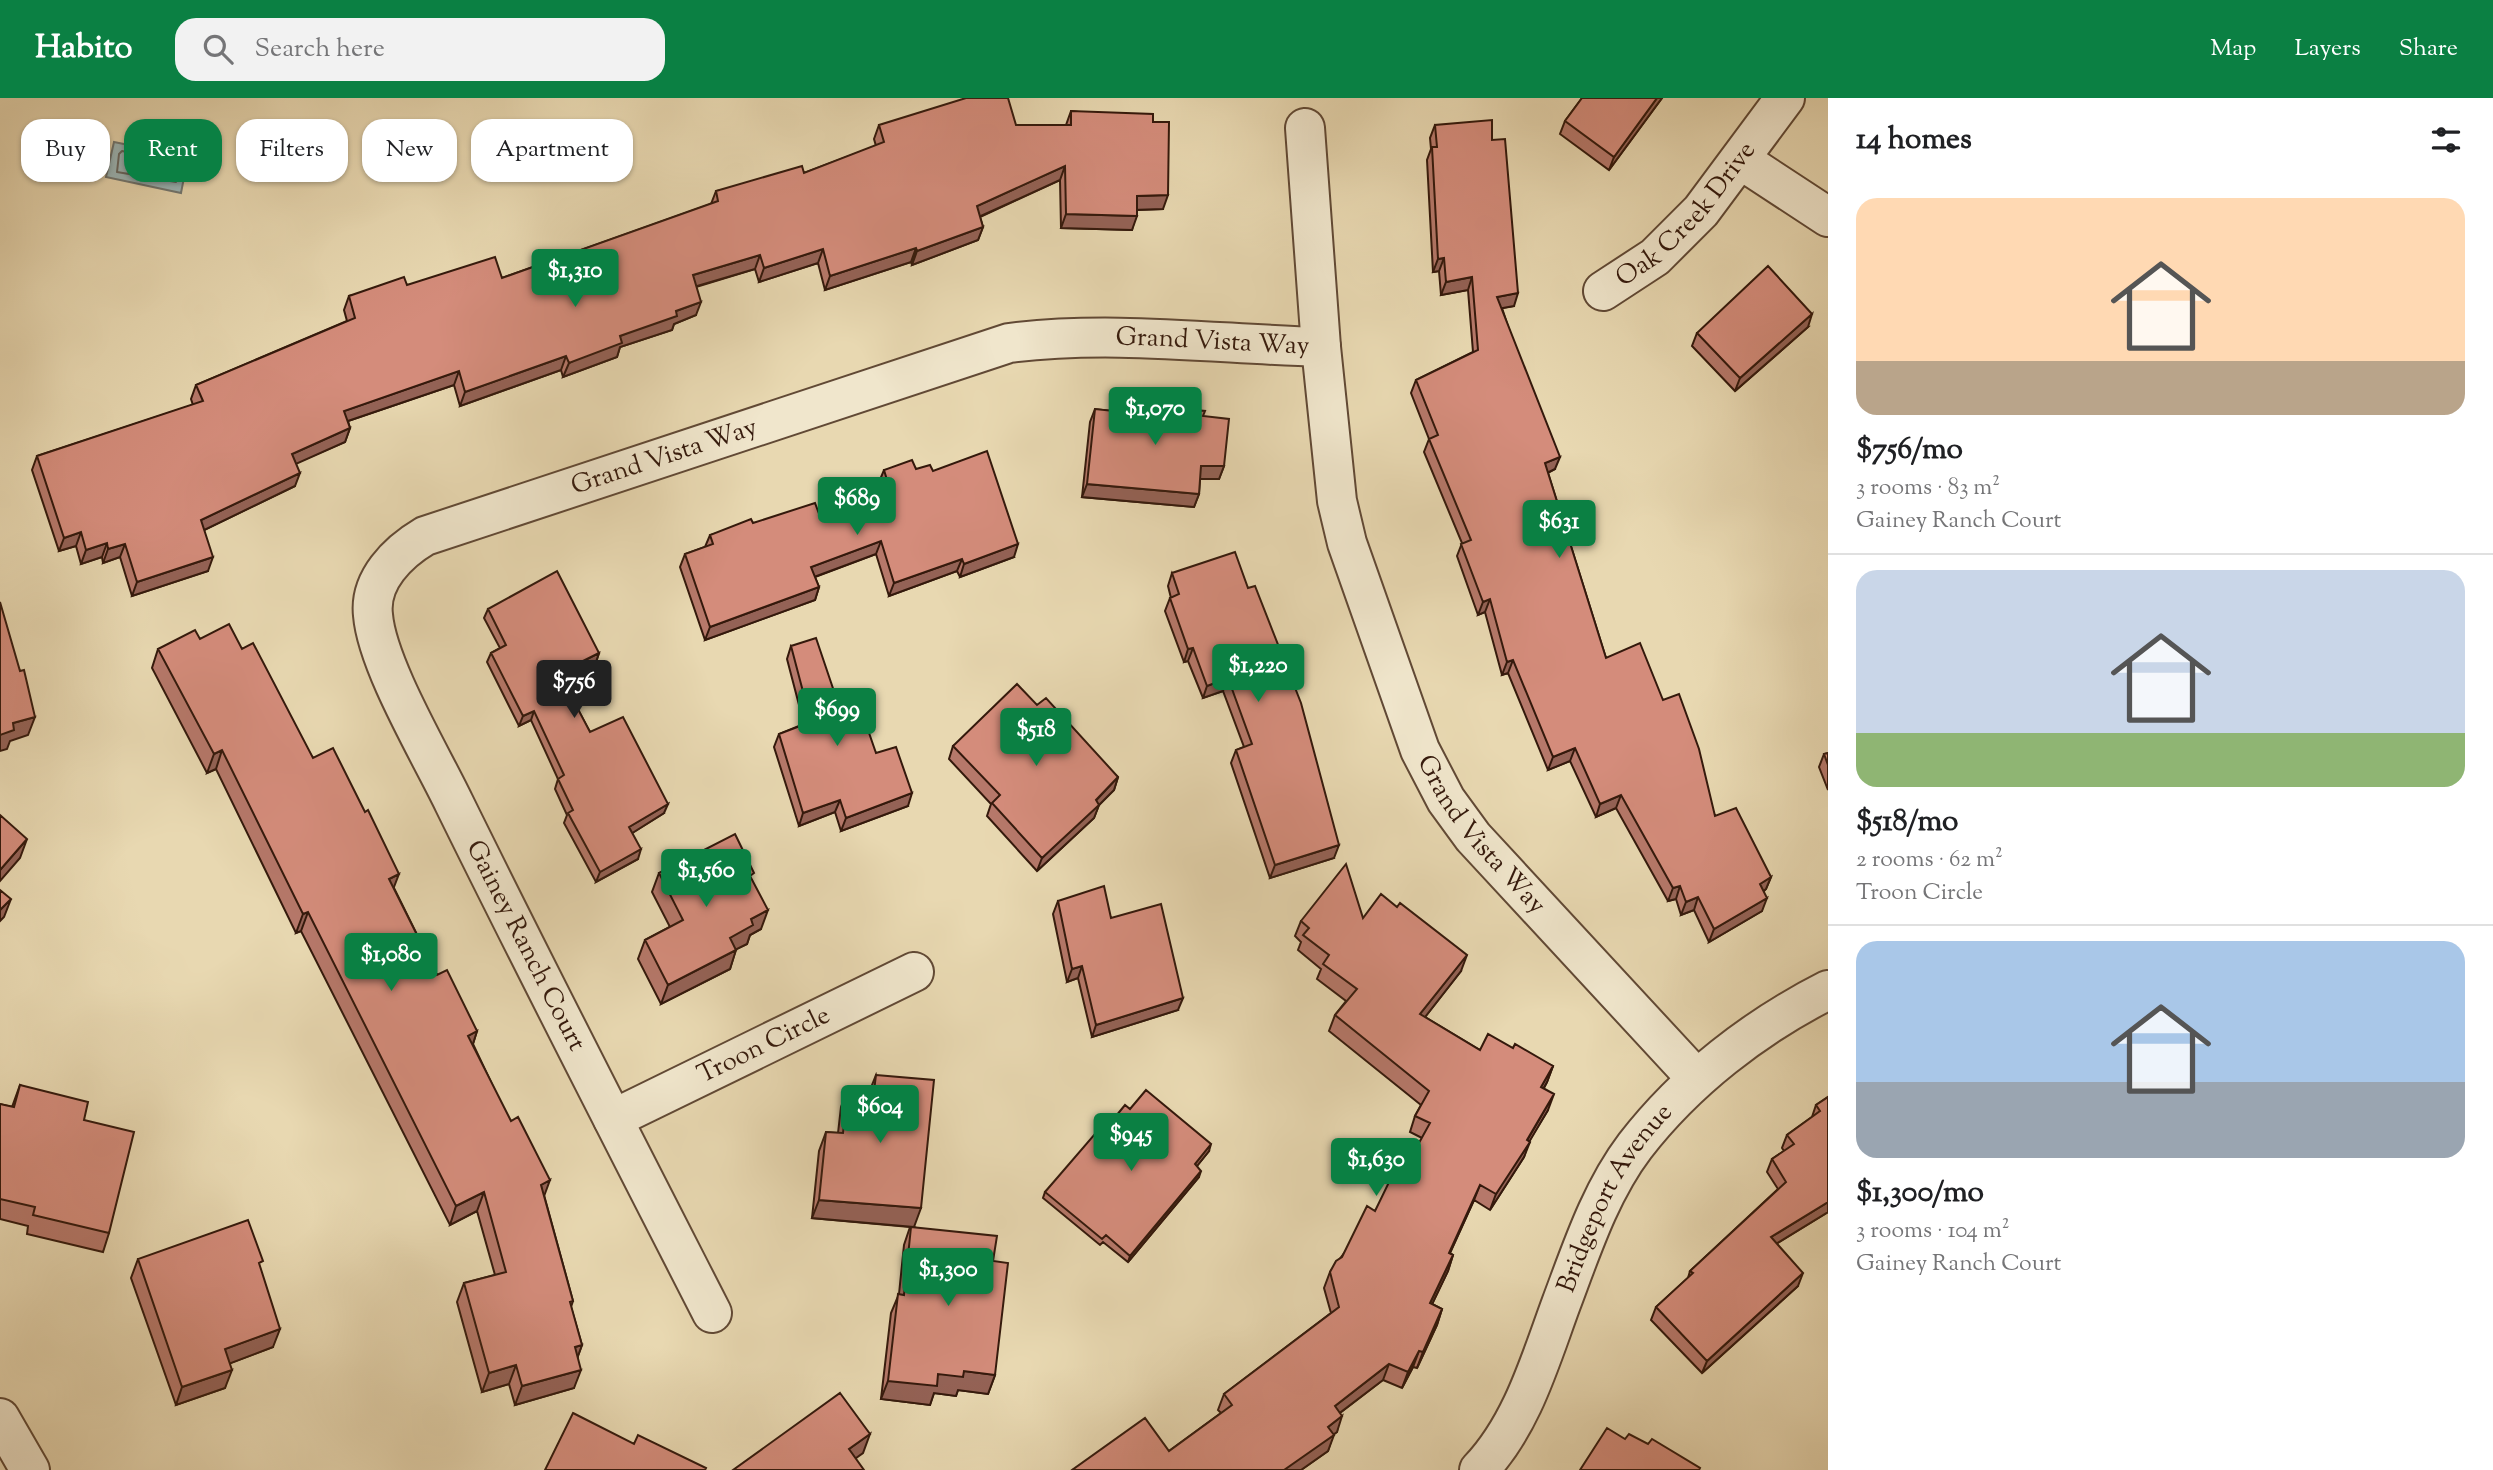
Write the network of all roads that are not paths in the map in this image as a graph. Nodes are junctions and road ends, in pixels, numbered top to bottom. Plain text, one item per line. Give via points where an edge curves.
1 (1785, 98) edge
2 (1305, 128) dead end
3 (1741, 160) junction
4 (1828, 217) edge
5 (1603, 291) dead end
6 (1321, 347) junction
7 (385, 571) joint
8 (914, 972) dead end
9 (1828, 990) edge
10 (1696, 1079) junction
11 (613, 1119) junction
12 (712, 1312) dead end
13 (0, 1418) edge
14 (30, 1470) edge
15 (1479, 1470) edge

1 - 3 street, Oak Creek Drive
2 - 6 street
3 - 4 street
3 - 5 street, Oak Creek Drive via 1701,211 1655,257
6 - 7 street, Grand Vista Way via 1057,337 1009,343 425,536 403,549
6 - 10 street, Grand Vista Way via 1337,501 1347,543 1420,750 1446,800 1474,837
7 - 11 street, Gainey Ranch Court via 372,614 382,653
8 - 11 street, Troon Circle
9 - 10 street, Bridgeport Avenue via 1782,1013
10 - 15 street, Bridgeport Avenue via 1634,1147 1589,1228 1521,1409
11 - 12 street, Gainey Ranch Court
13 - 14 street

